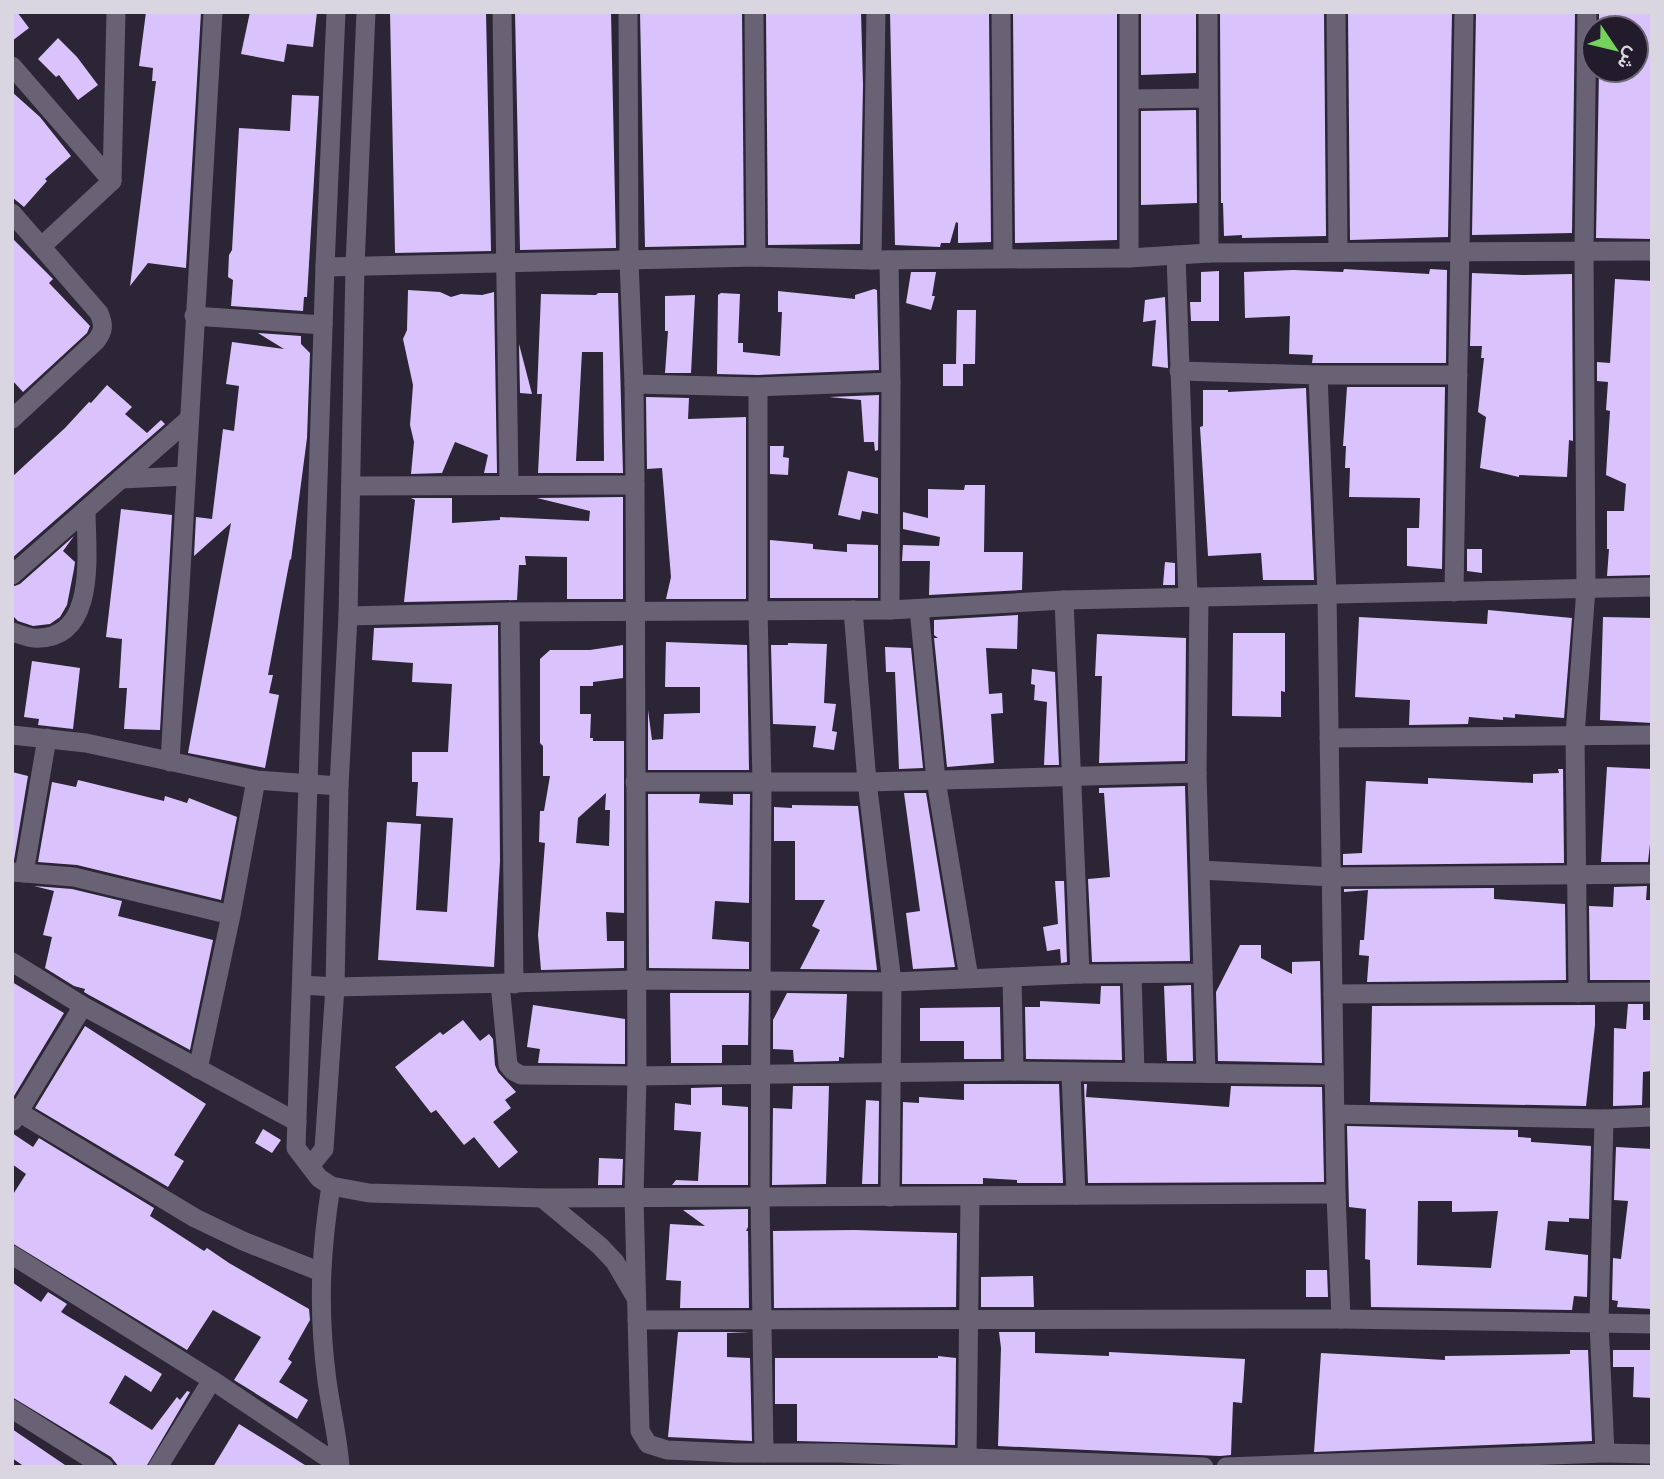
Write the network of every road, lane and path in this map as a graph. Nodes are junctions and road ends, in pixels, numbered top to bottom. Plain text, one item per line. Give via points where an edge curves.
1 (117, 12) edge
2 (213, 12) edge
3 (336, 12) edge
4 (366, 12) edge
5 (502, 12) edge
6 (628, 12) edge
7 (754, 12) edge
8 (876, 12) edge
9 (1001, 12) edge
10 (1129, 12) edge
11 (1208, 12) edge
12 (1336, 12) edge
13 (1464, 12) edge
14 (1587, 12) edge
15 (12, 66) edge
16 (1208, 98) junction
17 (1129, 99) junction
18 (112, 181) junction
19 (12, 212) edge
20 (42, 246) junction
21 (1460, 251) junction
22 (1584, 251) junction
23 (1652, 251) edge
24 (1338, 252) junction
25 (1209, 253) junction
26 (1176, 256) junction
27 (756, 257) junction
28 (1003, 257) junction
29 (1129, 258) junction
30 (881, 260) junction
31 (629, 261) junction
32 (504, 263) junction
33 (355, 266) junction
34 (325, 267) junction
35 (194, 316) junction
36 (323, 325) junction
37 (1179, 371) junction
38 (1318, 375) junction
39 (1458, 375) junction
40 (891, 382) junction
41 (634, 384) junction
42 (758, 387) junction
43 (14, 414) edge
44 (188, 420) junction
45 (185, 475) junction
46 (121, 479) junction
47 (509, 485) junction
48 (635, 485) junction
49 (351, 486) junction
50 (86, 510) junction
51 (12, 575) edge
52 (1652, 587) edge
53 (1586, 589) junction
54 (1454, 592) junction
55 (1327, 594) junction
56 (1194, 597) junction
57 (1064, 600) junction
58 (919, 609) junction
59 (758, 610) junction
60 (853, 610) junction
61 (890, 610) junction
62 (510, 612) junction
63 (634, 612) junction
64 (348, 616) junction
65 (12, 632) edge
66 (1652, 735) edge
67 (12, 736) edge
68 (1575, 736) junction
69 (47, 738) junction
70 (1329, 738) junction
71 (170, 762) junction
72 (1197, 773) junction
73 (1072, 777) junction
74 (256, 779) junction
75 (936, 780) junction
76 (635, 782) junction
77 (762, 782) junction
78 (867, 782) junction
79 (309, 784) junction
80 (339, 786) junction
81 (1200, 870) junction
82 (18, 872) edge
83 (1652, 874) edge
84 (1576, 875) junction
85 (1332, 877) junction
86 (231, 915) junction
87 (12, 962) edge
88 (1203, 973) junction
89 (1080, 974) junction
90 (1132, 974) junction
91 (1012, 977) junction
92 (969, 978) junction
93 (636, 980) junction
94 (762, 981) junction
95 (892, 982) junction
96 (507, 984) junction
97 (302, 985) junction
98 (335, 987) junction
99 (1652, 992) edge
100 (1578, 993) junction
101 (1333, 994) junction
102 (83, 1006) junction
103 (198, 1069) junction
104 (1014, 1072) junction
105 (1135, 1072) junction
106 (1071, 1073) junction
107 (1206, 1073) junction
108 (760, 1074) junction
109 (891, 1074) junction
110 (1334, 1075) junction
111 (637, 1076) junction
112 (14, 1114) edge
113 (1335, 1114) junction
114 (1652, 1117) edge
115 (1604, 1119) junction
116 (297, 1122) junction
117 (310, 1166) junction
118 (331, 1186) junction
119 (1336, 1194) junction
120 (1076, 1195) junction
121 (970, 1196) junction
122 (635, 1197) junction
123 (760, 1197) junction
124 (890, 1197) junction
125 (542, 1198) junction
126 (12, 1255) edge
127 (321, 1272) junction
128 (637, 1299) junction
129 (1340, 1319) junction
130 (637, 1320) junction
131 (764, 1320) junction
132 (969, 1320) junction
133 (1600, 1323) junction
134 (1652, 1324) edge
135 (212, 1380) junction
136 (12, 1409) edge
137 (764, 1453) junction
138 (1605, 1453) junction
139 (1652, 1454) edge
140 (967, 1460) junction
141 (340, 1466) edge
142 (104, 1467) edge
143 (158, 1467) edge
144 (1204, 1467) edge
145 (1226, 1467) edge

1 - 18 street
2 - 35 street
3 - 34 street
4 - 33 street
5 - 32 street
6 - 31 street
7 - 27 street
8 - 30 street
9 - 28 street
10 - 17 street
11 - 16 street
12 - 24 street
13 - 21 street
14 - 22 street
15 - 18 street
16 - 17 street
16 - 25 street
17 - 29 street
18 - 20 street
19 - 20 street
20 - 43 street via 99,313 103,332
21 - 22 street
21 - 24 street
21 - 39 street
22 - 23 street
22 - 53 street
24 - 25 street
25 - 26 street
26 - 29 street
26 - 37 street
27 - 30 street
27 - 31 street
28 - 29 street
28 - 30 street
30 - 40 street
31 - 32 street
31 - 41 street
32 - 33 street
32 - 47 street
33 - 34 street
33 - 49 street
34 - 36 street
35 - 36 street
35 - 44 street
36 - 79 street
37 - 38 street
37 - 56 street
38 - 39 street
38 - 55 street
39 - 54 street
40 - 42 street
40 - 61 street
41 - 42 street
41 - 48 street
42 - 59 street
44 - 45 street
44 - 46 street
45 - 46 street
45 - 71 street
46 - 50 street
47 - 48 street
47 - 49 street
48 - 63 street
49 - 64 street
50 - 51 street
50 - 65 street via 86,588 79,614 52,635 34,638
52 - 53 street
53 - 54 street
53 - 68 street
54 - 55 street
55 - 56 street
55 - 70 street
56 - 57 street
56 - 72 street
57 - 58 street
57 - 73 street
58 - 61 street
58 - 75 street
59 - 60 street
59 - 63 street
59 - 77 street
60 - 61 street
60 - 78 street
62 - 63 street
62 - 64 street
62 - 96 street
63 - 76 street
64 - 80 street
66 - 68 street
67 - 69 street
68 - 70 street
68 - 84 street
69 - 71 street
69 - 82 street
70 - 85 street
71 - 74 street
72 - 73 street
72 - 81 street
73 - 75 street
73 - 89 street
74 - 79 street
74 - 86 street
75 - 78 street
75 - 92 street
76 - 77 street
76 - 93 street
77 - 78 street
77 - 94 street
78 - 95 street
79 - 80 street
79 - 97 street
80 - 98 street
81 - 85 street
81 - 88 street
82 - 86 street via 74,877
83 - 84 street
84 - 85 street
84 - 100 street
85 - 101 street
86 - 103 street
87 - 102 street
88 - 90 street
88 - 107 street
89 - 90 street
89 - 91 street
90 - 105 street
91 - 92 street
91 - 104 street
92 - 95 street
93 - 94 street
93 - 96 street
93 - 111 street
94 - 95 street
94 - 108 street
95 - 109 street
96 - 98 street
96 - 111 street via 507,1061 513,1071 521,1075
97 - 98 street
97 - 116 street
98 - 117 street via 324,1149
99 - 100 street
100 - 101 street
101 - 110 street
102 - 103 street
102 - 112 street
103 - 116 street
104 - 106 street
104 - 109 street
105 - 106 street
105 - 107 street
106 - 120 street
107 - 110 street
108 - 109 street
108 - 111 street
108 - 123 street
109 - 124 street
110 - 113 street
111 - 122 street
112 - 127 street via 195,1218
113 - 115 street
113 - 119 street
114 - 115 street
115 - 133 street
116 - 117 street via 296,1148
117 - 118 street
118 - 125 street via 369,1193
118 - 127 street
119 - 120 street
119 - 129 street
120 - 121 street
121 - 124 street
121 - 132 street
122 - 123 street
122 - 125 street
122 - 128 street
123 - 124 street
123 - 131 street
125 - 128 street via 600,1246
126 - 135 street
127 - 141 street via 325,1357
128 - 130 street
129 - 132 street
129 - 133 street
130 - 131 street
130 - 137 street via 638,1415 648,1444 667,1450
131 - 132 street
131 - 137 street
132 - 140 street
133 - 134 street
133 - 138 street
135 - 141 street
135 - 143 street
136 - 142 street
137 - 140 street
138 - 139 street
138 - 145 street
140 - 144 street

